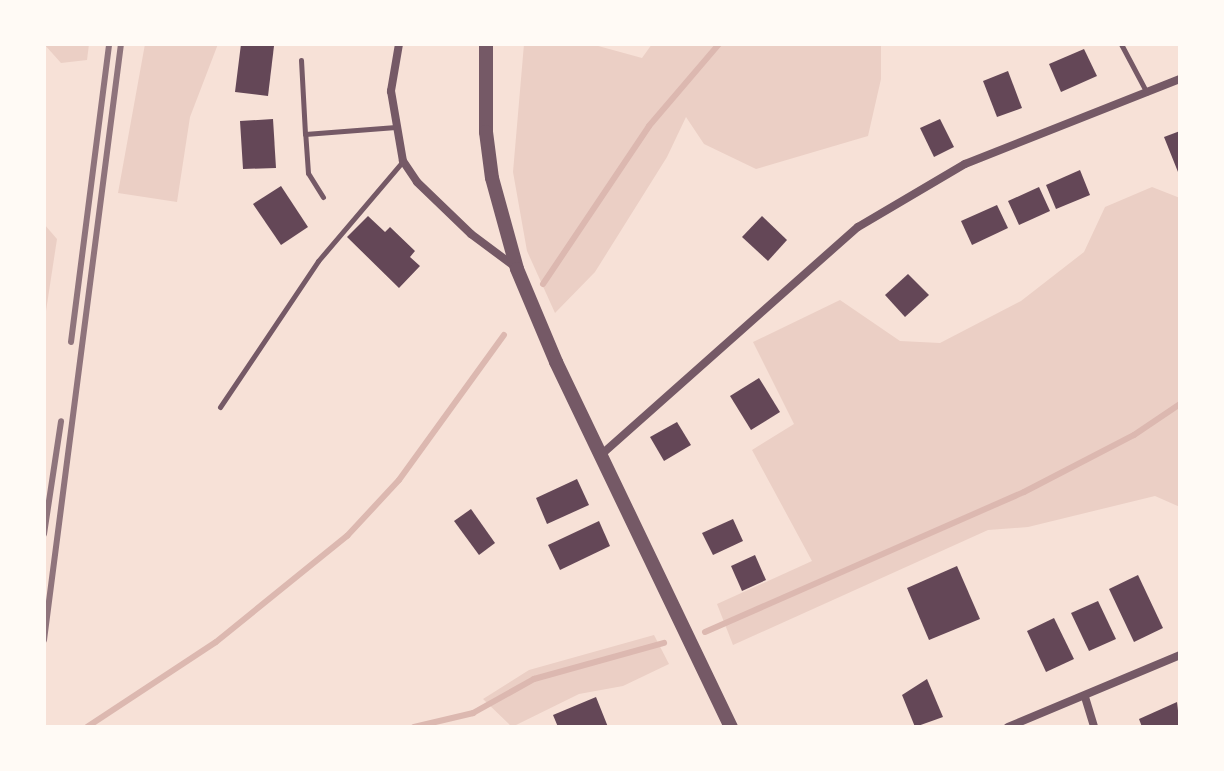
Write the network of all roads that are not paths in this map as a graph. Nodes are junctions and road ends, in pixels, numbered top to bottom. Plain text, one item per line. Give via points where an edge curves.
1 (399, 44) edge
2 (486, 44) edge
3 (1121, 44) edge
4 (301, 60) dead end
5 (1180, 79) edge
6 (1147, 94) junction
7 (396, 127) junction
8 (305, 134) junction
9 (403, 161) junction
10 (323, 197) dead end
11 (517, 269) junction
12 (220, 407) dead end
13 (602, 454) junction
14 (1180, 655) edge
15 (1085, 697) junction
16 (731, 727) edge
17 (1008, 727) edge
18 (1094, 727) edge

1 - 7 street via 391,91
2 - 11 street via 490,163
3 - 6 lane
4 - 8 lane
5 - 6 street
6 - 13 street via 965,164 858,227
7 - 8 lane
7 - 9 street
8 - 10 lane via 308,173
9 - 11 street via 417,182 471,234
9 - 12 lane via 318,261
11 - 13 street
13 - 16 street
14 - 15 street
15 - 17 street
15 - 18 street

